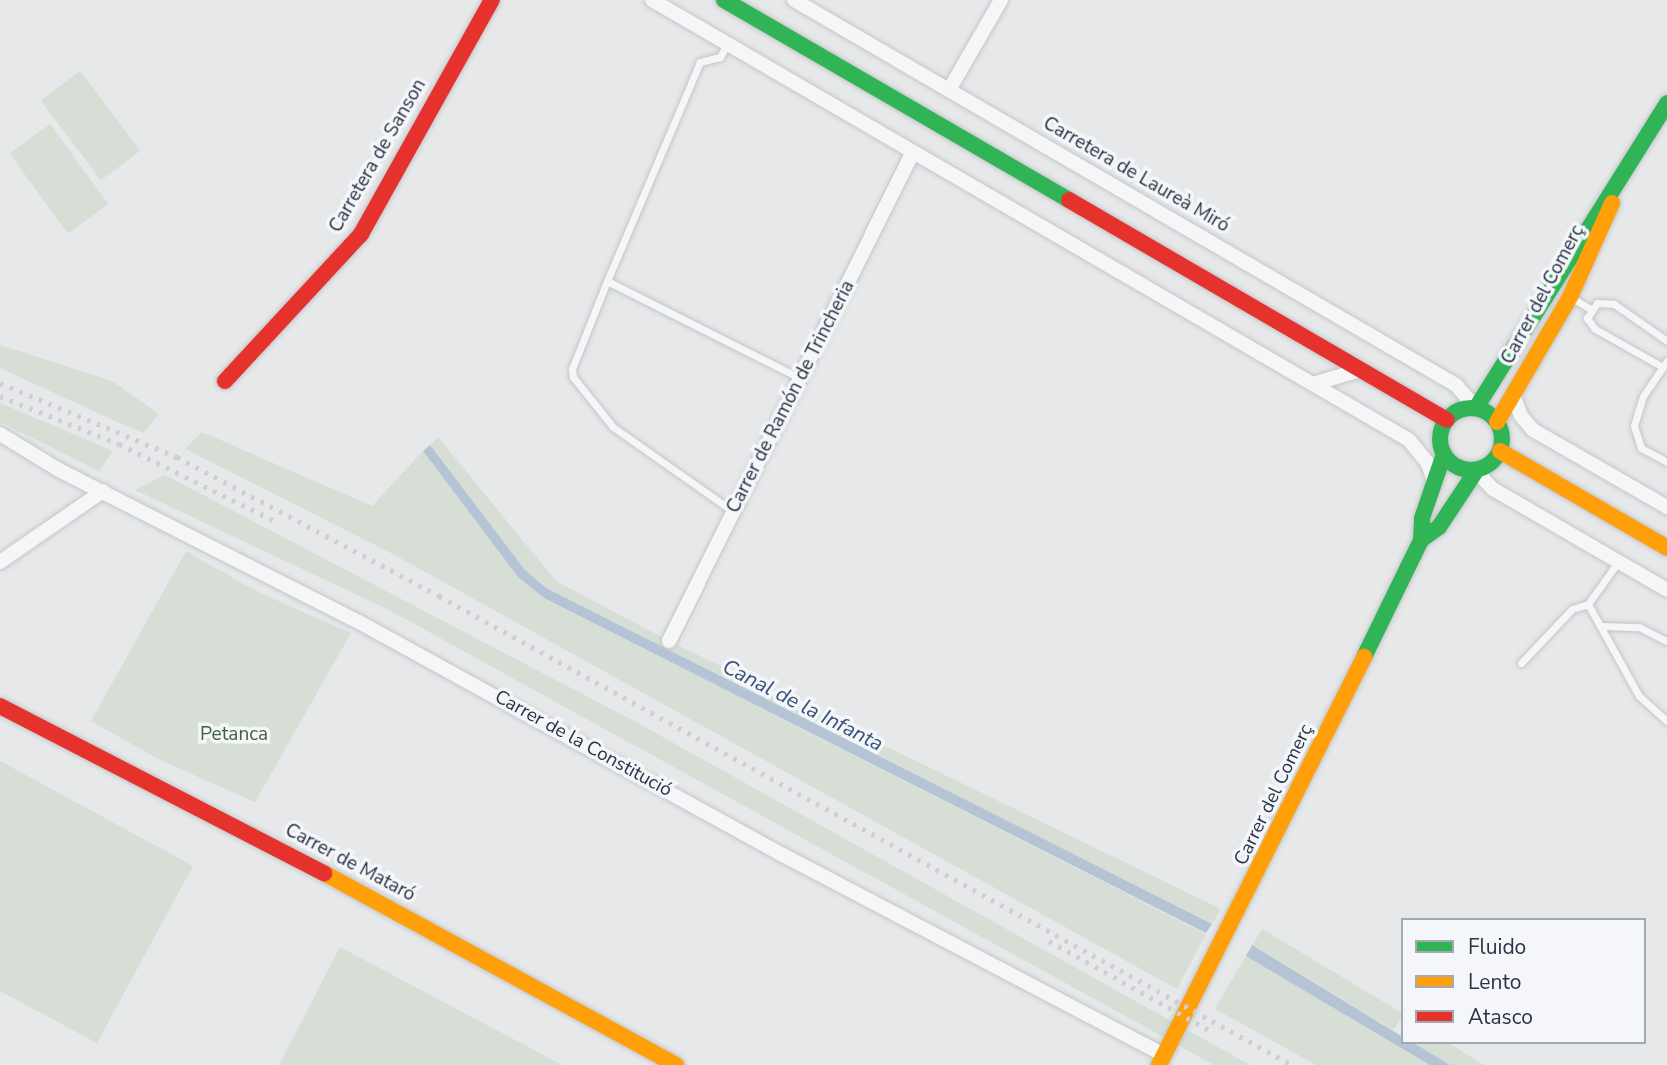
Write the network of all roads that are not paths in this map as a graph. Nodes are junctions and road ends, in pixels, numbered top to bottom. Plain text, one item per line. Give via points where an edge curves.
1 (492, 0) edge
2 (652, 0) edge
3 (724, 0) edge
4 (794, 0) edge
5 (1002, 0) edge
6 (727, 44) junction
7 (949, 90) junction
8 (1667, 103) edge
9 (913, 152) junction
10 (1618, 185) junction
11 (607, 281) junction
12 (1570, 297) junction
13 (1592, 310) junction
14 (1667, 341) edge
15 (1664, 363) edge
16 (1360, 370) junction
17 (800, 378) junction
18 (225, 381) dead end
19 (1493, 381) junction
20 (1313, 384) junction
21 (1456, 385) junction
22 (1513, 395) junction
23 (1476, 408) junction
24 (1447, 420) junction
25 (1497, 422) junction
26 (0, 434) edge
27 (1500, 451) junction
28 (1444, 454) junction
29 (1667, 463) edge
30 (1476, 471) junction
31 (1435, 485) junction
32 (1493, 489) junction
33 (103, 491) junction
34 (1458, 495) junction
35 (1667, 508) edge
36 (734, 512) junction
37 (1421, 540) junction
38 (1667, 548) edge
39 (1618, 561) junction
40 (0, 562) edge
41 (1667, 590) edge
42 (1588, 604) junction
43 (1604, 626) junction
44 (669, 641) dead end
45 (1667, 641) edge
46 (1521, 663) dead end
47 (0, 706) edge
48 (1667, 721) edge
49 (1162, 1060) edge
50 (677, 1065) edge

1 - 18 street, Carretera de Sanson via 361,234
2 - 6 street
3 - 16 street
4 - 7 street, Carretera de Laureà Miró
5 - 7 street
6 - 9 street
6 - 11 lane via 720,57 700,62
7 - 21 street, Carretera de Laureà Miró
8 - 10 street, Carrer del Comerç
9 - 17 street, Carrer de Ramón de Trincheria
9 - 20 street
10 - 12 street, Carrer del Comerç
10 - 19 street, Carrer del Comerç via 1598,207
11 - 17 lane
11 - 36 lane via 572,369 573,377 613,427
12 - 13 lane
12 - 22 street, Carrer del Comerç
13 - 14 lane via 1597,303 1614,304
13 - 15 lane via 1587,318 1595,330
15 - 29 lane via 1643,396 1634,426 1641,448
16 - 20 street
16 - 24 street
17 - 36 street, Carrer de Ramón de Trincheria
19 - 21 street
19 - 23 street, Carrer del Comerç
20 - 31 street via 1409,440 1427,462
21 - 23 street, Carretera de Laureà Miró
22 - 25 street, Carrer del Comerç
22 - 35 street via 1521,416 1534,430
23 - 24 street via 1464,408
23 - 25 street
24 - 28 street via 1440,440
25 - 27 street via 1502,432
26 - 33 street, Carrer de la Constitució
27 - 30 street
27 - 38 street
28 - 30 street via 1456,467
28 - 31 street, Carrer del Comerç
30 - 32 street
30 - 34 street, Carrer del Comerç
31 - 37 street, Carrer del Comerç via 1422,518
32 - 34 street
32 - 39 street
33 - 40 street
33 - 49 street, Carrer de la Constitució via 359,622
34 - 37 street, Carrer del Comerç via 1439,527
36 - 44 street, Carrer de Ramón de Trincheria
37 - 49 street, Carrer del Comerç via 1259,874
39 - 41 street
39 - 42 lane
42 - 43 lane
42 - 46 lane via 1572,609
43 - 45 lane via 1639,627
43 - 48 lane via 1612,655 1639,696
47 - 50 street, Carrer de Mataró via 260,838

